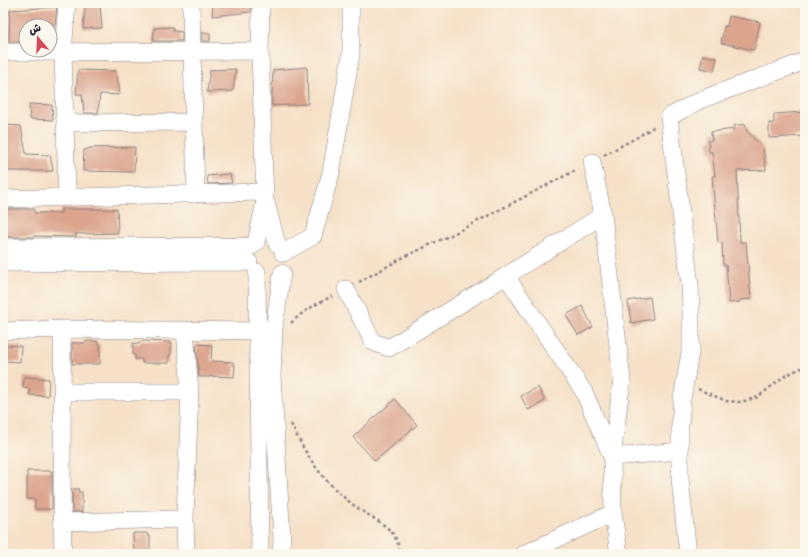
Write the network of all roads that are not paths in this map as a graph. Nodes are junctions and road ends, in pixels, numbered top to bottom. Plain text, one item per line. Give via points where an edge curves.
1 (67, 3) edge
2 (191, 3) edge
3 (261, 3) edge
4 (351, 3) edge
5 (260, 51) junction
6 (3, 52) edge
7 (63, 52) junction
8 (192, 52) junction
9 (805, 61) edge
10 (194, 122) junction
11 (65, 123) junction
12 (592, 162) road end
13 (196, 194) junction
14 (67, 197) junction
15 (265, 197) junction
16 (3, 198) edge
17 (603, 215) junction
18 (3, 247) edge
19 (280, 249) junction
20 (254, 256) junction
21 (3, 263) edge
22 (282, 272) junction
23 (506, 276) junction
24 (346, 289) road end
25 (274, 328) junction
26 (62, 329) junction
27 (185, 330) junction
28 (3, 331) edge
29 (63, 392) junction
30 (190, 392) junction
31 (680, 451) junction
32 (612, 458) junction
33 (613, 513) junction
34 (185, 519) junction
35 (62, 522) junction
36 (63, 554) edge
37 (186, 554) edge
38 (260, 554) edge
39 (281, 554) edge
40 (524, 554) edge
41 (619, 554) edge
42 (688, 554) edge

1 - 7 street
2 - 8 street
3 - 5 street
4 - 19 street via 351,54 331,173 313,236
5 - 8 street
5 - 15 street
6 - 7 street
7 - 8 street
7 - 11 street
8 - 10 street
9 - 31 street via 700,100 669,117 691,310 691,347 682,399
10 - 11 street
10 - 13 street
11 - 14 street
12 - 17 street
13 - 14 street
13 - 15 street
14 - 16 street
15 - 19 street
15 - 20 street
17 - 23 street
17 - 32 street via 622,380
18 - 20 street
19 - 20 street via 272,241 261,240
19 - 22 street via 283,259 279,269
20 - 21 street
20 - 22 street via 263,274
20 - 25 street
22 - 25 street
23 - 24 street via 389,348 373,342
23 - 32 street via 584,392
25 - 27 street
25 - 38 street
25 - 39 street via 272,376
26 - 27 street
26 - 28 street
26 - 29 street
27 - 30 street
29 - 30 street
29 - 35 street
30 - 34 street
31 - 32 street
31 - 42 street via 680,479
32 - 33 street
33 - 40 street
33 - 41 street
34 - 35 street
34 - 37 street
35 - 36 street

